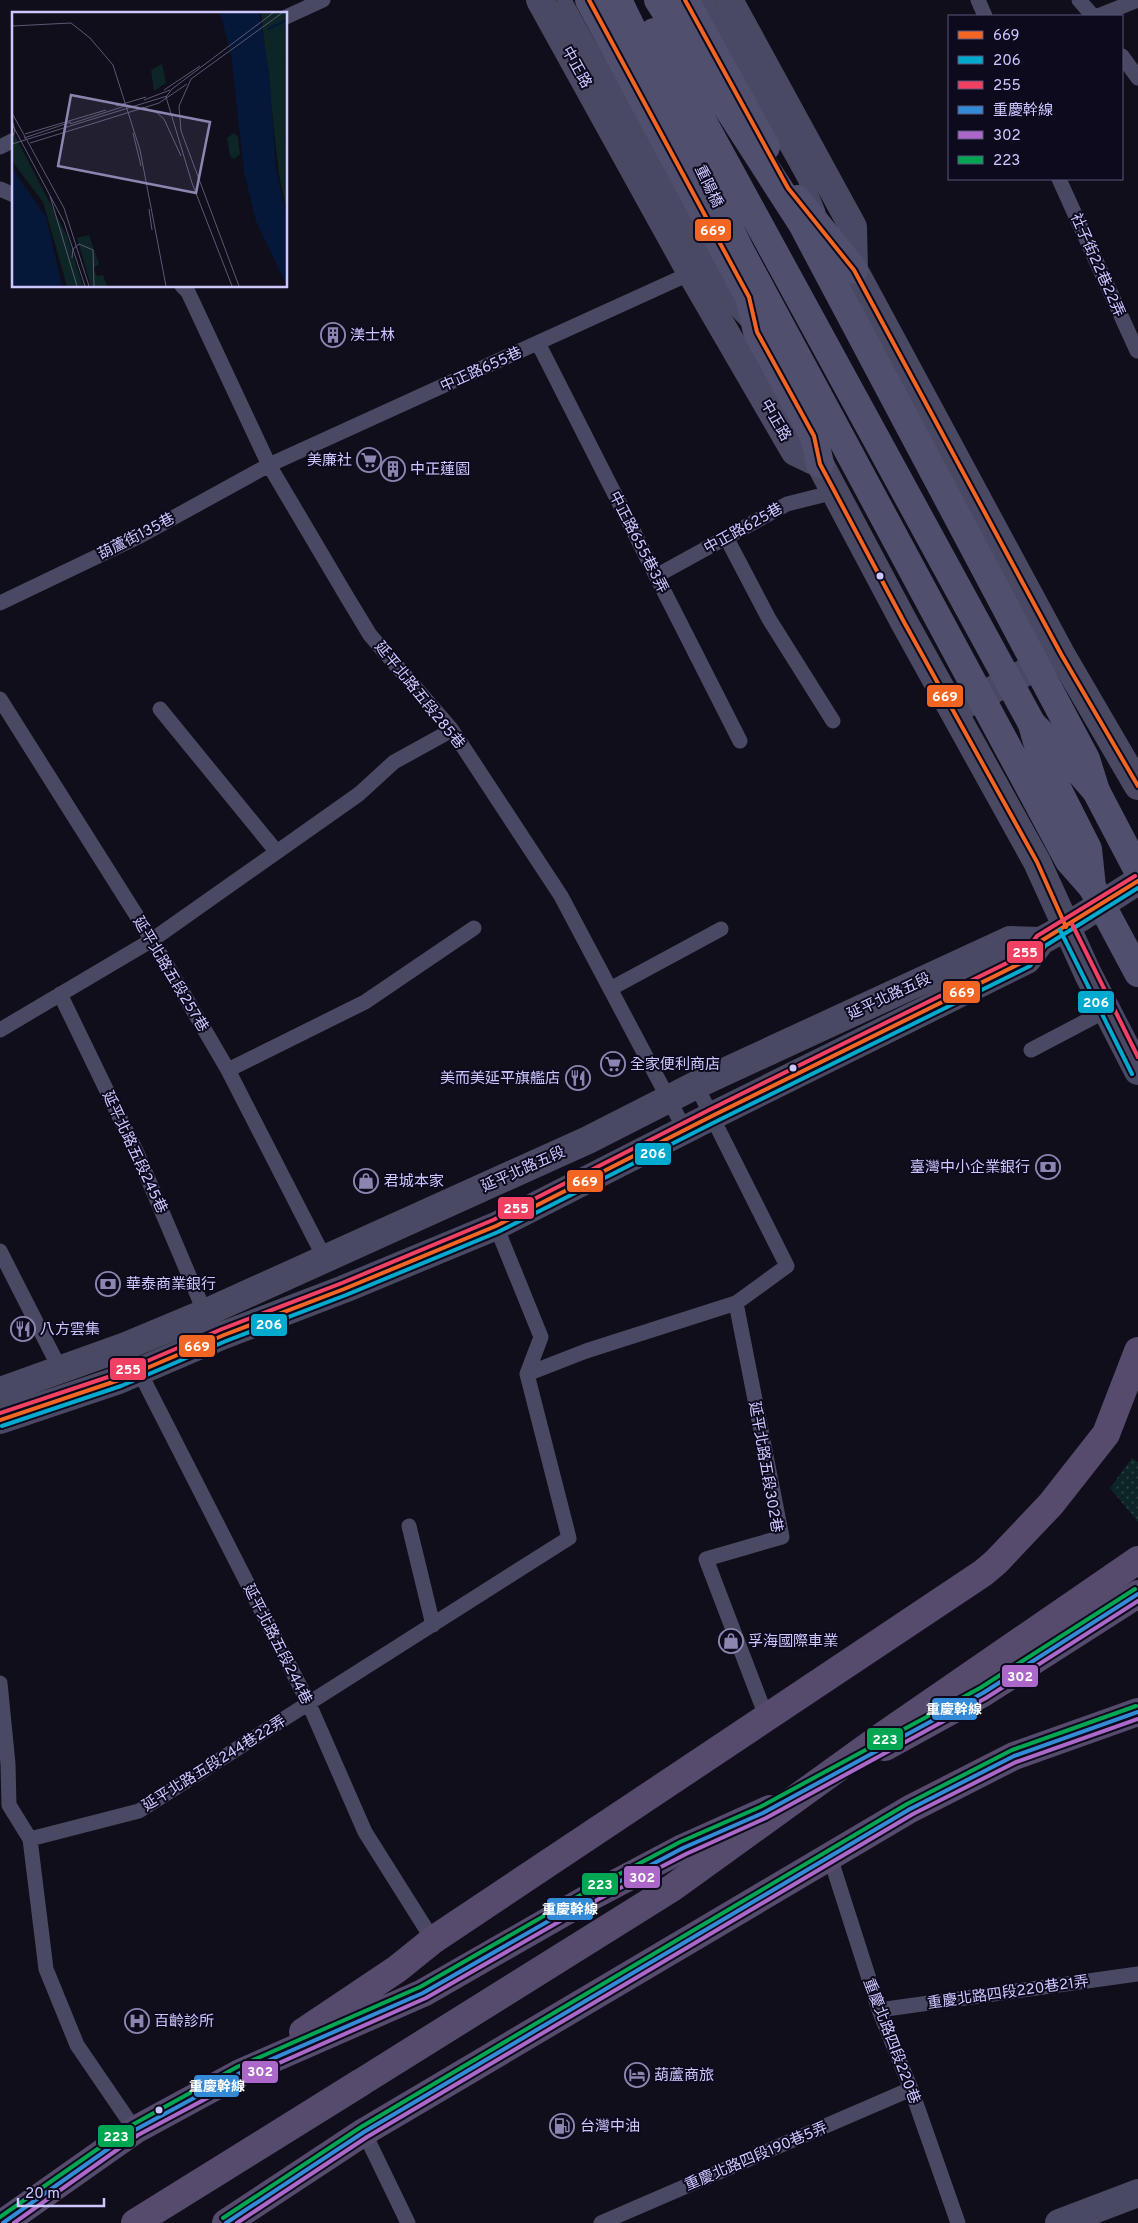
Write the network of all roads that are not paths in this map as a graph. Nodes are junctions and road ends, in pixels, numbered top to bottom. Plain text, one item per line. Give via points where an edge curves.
1 (323, 0) edge
2 (540, 0) edge
3 (564, 0) edge
4 (588, 0) edge
5 (618, 0) edge
6 (636, 0) edge
7 (658, 0) edge
8 (685, 0) edge
9 (706, 0) edge
10 (728, 0) edge
11 (978, 0) edge
12 (1079, 0) edge
13 (1138, 0) edge
14 (288, 15) edge
15 (985, 15) edge
16 (1092, 15) edge
17 (1100, 15) edge
18 (1123, 57) edge
19 (1138, 78) edge
20 (12, 141) edge
21 (0, 147) edge
22 (1059, 180) edge
23 (0, 189) edge
24 (12, 194) edge
25 (827, 237) junction
26 (854, 270) junction
27 (691, 274) junction
28 (184, 288) edge
29 (757, 332) junction
30 (538, 343) junction
31 (1137, 351) edge
32 (820, 464) junction
33 (269, 465) junction
34 (835, 492) junction
35 (726, 537) junction
36 (656, 576) junction
37 (0, 603) edge
38 (1062, 654) junction
39 (0, 698) edge
40 (160, 709) dead end
41 (954, 711) junction
42 (833, 721) dead end
43 (1032, 724) junction
44 (452, 730) junction
45 (740, 741) dead end
46 (1138, 786) edge
47 (1096, 791) junction
48 (276, 851) junction
49 (1138, 871) edge
50 (1138, 881) edge
51 (1092, 886) junction
52 (1066, 927) junction
53 (474, 928) dead end
54 (721, 929) dead end
55 (152, 940) junction
56 (1041, 941) junction
57 (1138, 973) edge
58 (610, 989) junction
59 (60, 994) junction
60 (1107, 1010) junction
61 (0, 1030) edge
62 (1031, 1050) dead end
63 (1136, 1063) edge
64 (228, 1070) junction
65 (696, 1085) junction
66 (668, 1099) junction
67 (712, 1116) junction
68 (685, 1130) junction
69 (496, 1226) junction
70 (0, 1251) edge
71 (325, 1259) junction
72 (736, 1304) junction
73 (205, 1313) junction
74 (126, 1346) junction
75 (1138, 1351) edge
76 (60, 1369) junction
77 (139, 1372) junction
78 (527, 1374) junction
79 (0, 1391) edge
80 (0, 1420) edge
81 (409, 1526) dead end
82 (1138, 1560) edge
83 (1138, 1594) edge
84 (433, 1625) junction
85 (0, 1683) edge
86 (309, 1704) junction
87 (1138, 1712) edge
88 (766, 1716) junction
89 (30, 1839) junction
90 (830, 1857) junction
91 (433, 1940) junction
92 (1138, 1974) edge
93 (879, 2010) junction
94 (240, 2073) junction
95 (911, 2089) junction
96 (136, 2130) junction
97 (364, 2132) junction
98 (1138, 2193) edge
99 (3, 2223) edge
100 (134, 2223) edge
101 (226, 2223) edge
102 (408, 2223) edge
103 (601, 2223) edge
104 (958, 2223) edge
105 (1059, 2223) edge

1 - 14 lane
2 - 27 street, 中正路
3 - 29 lane via 734,306
4 - 29 main road via 749,297
5 - 51 main road, 重陽橋, bridge via 741,252 1069,861
6 - 43 main road, bridge
7 - 47 main road, bridge via 802,224 1086,759
8 - 25 main road via 788,188
9 - 25 lane via 805,179
10 - 26 street via 853,227
11 - 15 lane
12 - 16 lane
13 - 17 lane
18 - 19 lane
20 - 21 lane
22 - 31 lane, 社子街22巷22弄
23 - 24 lane
25 - 26 main road
26 - 38 street
27 - 30 lane, 中正路655巷
27 - 32 street, 中正路 via 795,452
28 - 33 lane, 延平北路五段285巷
29 - 32 main road via 814,436
30 - 33 lane, 中正路655巷
30 - 36 lane, 中正路655巷3弄
32 - 34 street
33 - 37 lane, 葫蘆街135巷 via 140,536
33 - 44 lane, 延平北路五段285巷 via 370,635
34 - 35 lane, 中正路625巷 via 787,504
34 - 41 street
35 - 36 lane, 中正路625巷
35 - 42 lane via 769,620
36 - 45 lane, 中正路655巷3弄
38 - 41 street
38 - 46 street
39 - 55 lane, 延平北路五段257巷
40 - 48 lane
41 - 52 street via 1038,862
43 - 47 main road, bridge
43 - 51 main road via 1041,756 1088,848
44 - 48 lane via 394,762 359,794
44 - 58 lane, 延平北路五段285巷 via 561,896
47 - 49 main road
48 - 55 lane
50 - 52 street, 延平北路五段
51 - 57 main road, 重陽橋, bridge
52 - 56 street, 延平北路五段
52 - 60 street
53 - 64 lane via 365,1002
54 - 58 lane
55 - 59 lane
55 - 64 lane, 延平北路五段257巷
56 - 65 street, 延平北路五段 via 1010,940
56 - 67 street, 延平北路五段 via 1028,960
58 - 66 lane, 延平北路五段285巷
59 - 61 lane
59 - 73 lane, 延平北路五段245巷 via 137,1153
60 - 62 lane
60 - 63 street
64 - 71 lane, 延平北路五段257巷
65 - 66 street, 延平北路五段
65 - 67 lane
66 - 68 lane, 延平北路五段285巷
66 - 71 street, 延平北路五段 via 588,1140
67 - 68 street, 延平北路五段
67 - 72 lane via 787,1266
68 - 69 street, 延平北路五段
69 - 77 street, 延平北路五段
69 - 78 lane via 541,1337
70 - 76 lane
71 - 73 street, 延平北路五段
72 - 78 lane via 586,1351
72 - 88 lane, 延平北路五段302巷 via 782,1537 706,1559
73 - 74 street, 延平北路五段
74 - 76 street, 延平北路五段
74 - 77 lane, 延平北路五段244巷
75 - 88 main road via 1106,1434 1051,1504 996,1562
76 - 79 street, 延平北路五段
77 - 80 street, 延平北路五段
77 - 86 lane, 延平北路五段244巷
78 - 84 lane, 延平北路五段244巷22弄 via 569,1538
81 - 84 lane
82 - 100 main road, bridge via 878,1739 672,1888
83 - 94 main road, bridge via 983,1693 763,1813 683,1848 423,1993
84 - 86 lane, 延平北路五段244巷22弄
85 - 89 lane via 9,1804
86 - 89 lane, 延平北路五段244巷22弄 via 139,1810
86 - 91 lane, 延平北路五段244巷 via 365,1832
87 - 90 main road via 1014,1756 910,1809
88 - 91 main road
89 - 96 lane via 46,1969 77,2045
90 - 93 lane, 重慶北路四段220巷
90 - 97 main road
91 - 94 main road via 397,1969
92 - 93 lane, 重慶北路四段220巷21弄
93 - 95 lane, 重慶北路四段220巷
94 - 96 main road
95 - 103 lane, 重慶北路四段190巷5弄
95 - 104 lane, 重慶北路四段220巷
96 - 99 main road
97 - 101 main road
97 - 102 lane
98 - 105 street

